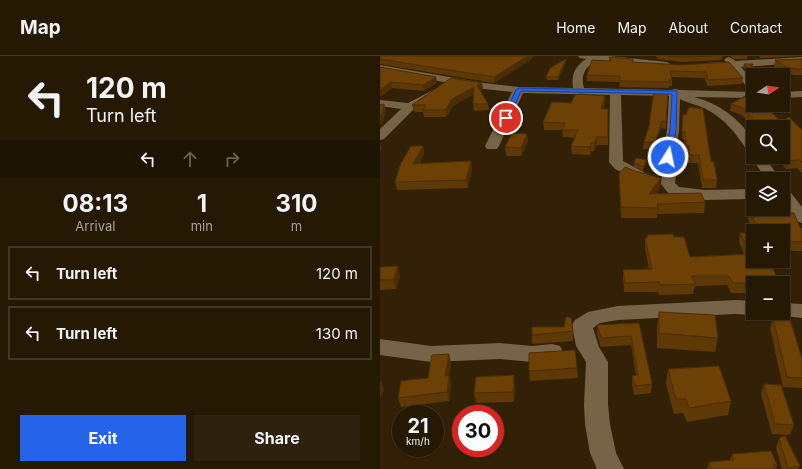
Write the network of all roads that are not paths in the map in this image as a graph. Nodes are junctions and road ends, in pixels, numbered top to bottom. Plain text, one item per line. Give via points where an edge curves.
1 (583, 56) edge
2 (646, 56) edge
3 (723, 56) edge
4 (596, 58) junction
5 (802, 60) edge
6 (381, 62) edge
7 (636, 62) junction
8 (734, 64) junction
9 (676, 66) edge
10 (698, 66) edge
11 (450, 80) junction
12 (746, 80) edge
13 (519, 90) junction
14 (579, 91) junction
15 (615, 92) junction
16 (675, 95) junction
17 (746, 95) edge
18 (790, 95) edge
19 (801, 95) edge
20 (380, 103) edge
21 (405, 106) junction
22 (380, 109) edge
23 (380, 136) edge
24 (746, 137) edge
25 (492, 146) dead end
26 (668, 184) junction
27 (746, 194) edge
28 (790, 202) edge
29 (802, 218) edge
30 (746, 308) edge
31 (790, 310) edge
32 (802, 311) edge
33 (380, 347) edge
34 (591, 352) junction
35 (611, 469) edge

1 - 4 street
2 - 7 street
3 - 8 street
4 - 7 street
4 - 14 street via 586,62 580,69 576,80
5 - 8 street
6 - 11 street
7 - 9 street
8 - 10 street
8 - 12 street
11 - 13 street
11 - 21 street
13 - 14 street
13 - 25 street
14 - 15 street
15 - 16 street
15 - 26 street via 616,162 645,179
16 - 17 street
16 - 24 street via 719,112 733,122
16 - 26 street via 667,165
18 - 19 street
20 - 21 street
21 - 22 street
21 - 23 street
26 - 27 street via 674,191
28 - 29 street
30 - 34 street via 646,311 595,317 582,325
31 - 32 street
33 - 34 street via 431,354 500,351 532,354 577,350
34 - 35 street via 598,370 596,398 600,438 606,461

